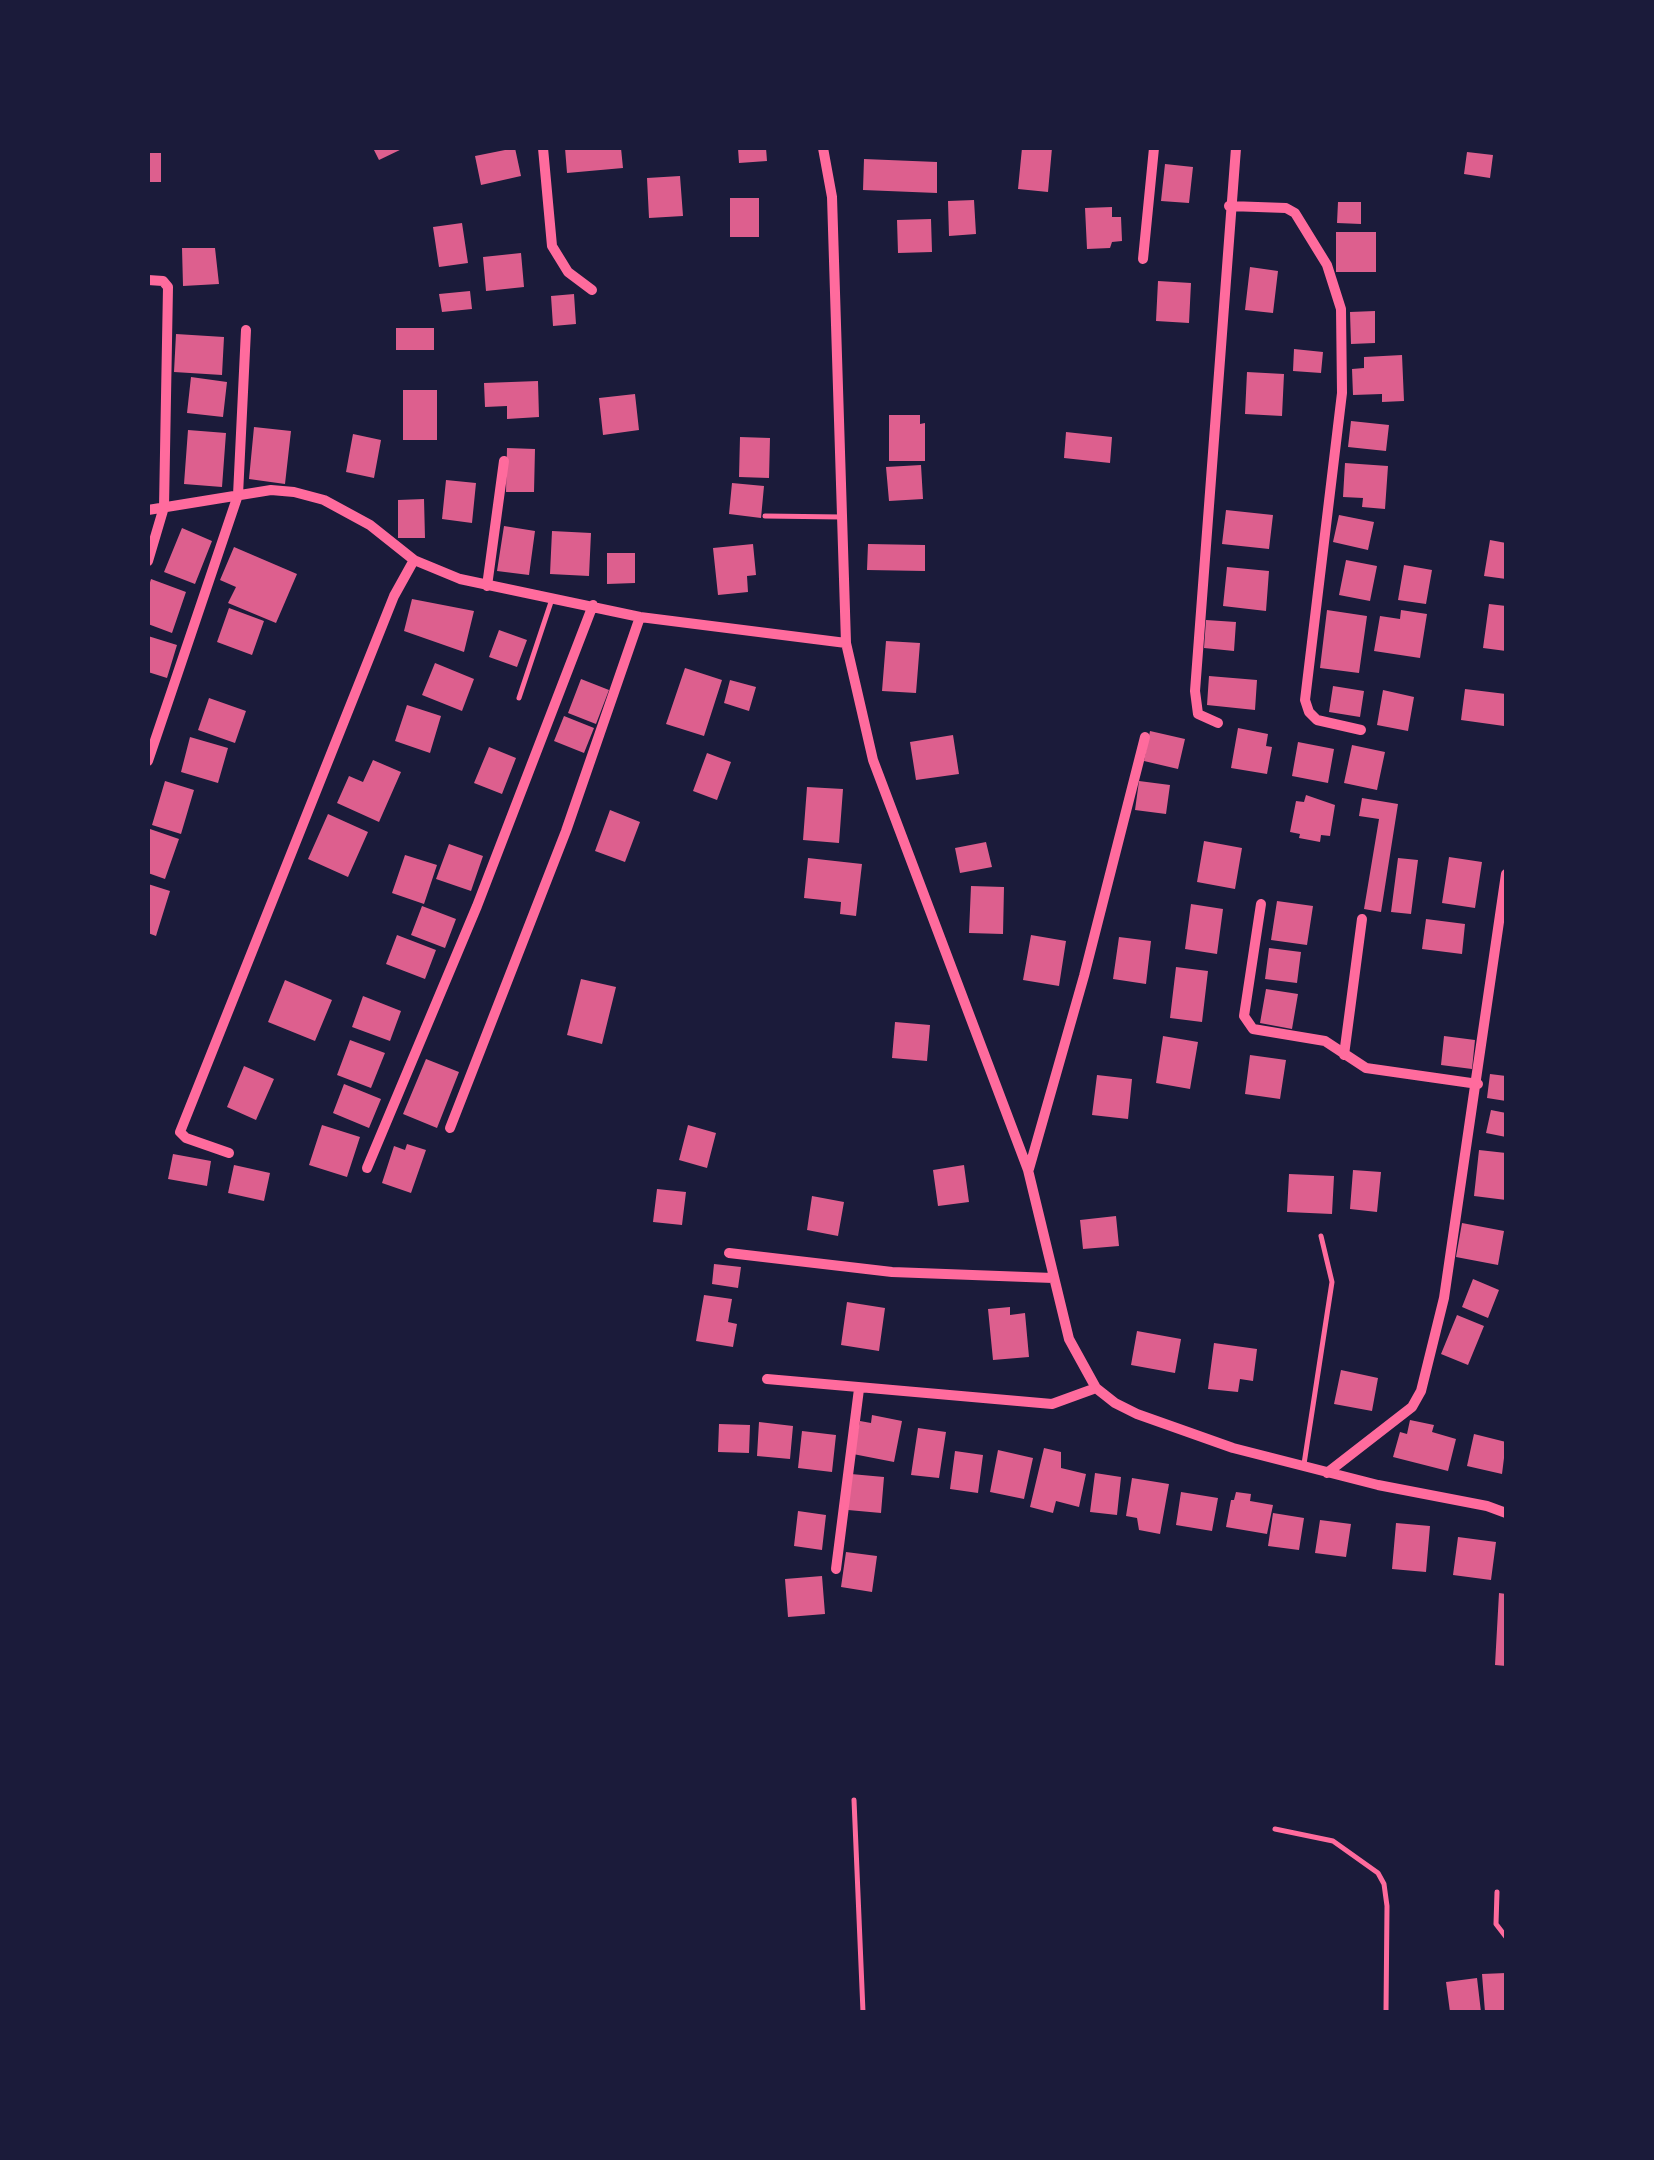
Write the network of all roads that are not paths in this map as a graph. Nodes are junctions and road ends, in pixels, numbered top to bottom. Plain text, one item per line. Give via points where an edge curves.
1 (543, 148) edge
2 (823, 148) edge
3 (1154, 148) edge
4 (1236, 148) edge
5 (1229, 206) junction
6 (1143, 259) dead end
7 (148, 280) edge
8 (592, 290) dead end
9 (246, 330) dead end
10 (504, 461) dead end
11 (238, 495) junction
12 (164, 508) junction
13 (148, 510) edge
14 (765, 516) dead end
15 (842, 517) junction
16 (414, 560) junction
17 (148, 561) edge
18 (487, 586) junction
19 (553, 596) junction
20 (593, 605) junction
21 (640, 617) junction
22 (846, 642) junction
23 (519, 698) dead end
24 (1218, 723) dead end
25 (1361, 730) dead end
26 (1144, 737) dead end
27 (148, 761) edge
28 (1506, 874) edge
29 (1261, 904) dead end
30 (1362, 918) dead end
31 (1344, 1055) junction
32 (1478, 1084) junction
33 (450, 1128) dead end
34 (228, 1153) dead end
35 (367, 1168) dead end
36 (1028, 1170) junction
37 (1321, 1236) dead end
38 (728, 1252) dead end
39 (1053, 1278) junction
40 (767, 1379) dead end
41 (1096, 1388) junction
42 (859, 1389) junction
43 (1304, 1466) junction
44 (1327, 1473) junction
45 (1506, 1513) edge
46 (836, 1569) dead end
47 (854, 1800) dead end
48 (1275, 1829) dead end
49 (1496, 1892) dead end
50 (1506, 1937) edge
51 (862, 2012) edge
52 (1386, 2012) edge

1 - 8 street via 552,246 568,272
2 - 15 street via 832,197
3 - 6 street
4 - 5 street
5 - 24 street via 1195,691 1198,714
5 - 25 street via 1296,213 1327,264 1341,309 1342,393 1305,700 1317,720
7 - 12 street via 168,287
9 - 11 street
10 - 18 street
11 - 12 street
11 - 16 street via 271,490 324,500
11 - 27 street
12 - 13 street
12 - 17 street
14 - 15 lane
15 - 22 street
16 - 18 street
16 - 34 street via 180,1132
18 - 19 street
19 - 20 street
19 - 23 lane
20 - 21 street
20 - 35 street
21 - 22 street
21 - 33 street via 566,831
22 - 36 street via 873,760
26 - 36 street
28 - 32 street
29 - 31 street via 1246,1023 1325,1041
30 - 31 street
31 - 32 street via 1366,1068
32 - 44 street via 1444,1298 1420,1391 1412,1406
36 - 39 street
37 - 43 lane via 1332,1282
38 - 39 street via 892,1272
39 - 41 street via 1068,1339
40 - 42 street
41 - 42 street via 1052,1404
41 - 43 street via 1136,1414
42 - 46 street
43 - 44 street
44 - 45 street
47 - 51 lane
48 - 52 lane via 1333,1841 1378,1873 1386,1906
49 - 50 lane via 1496,1924

